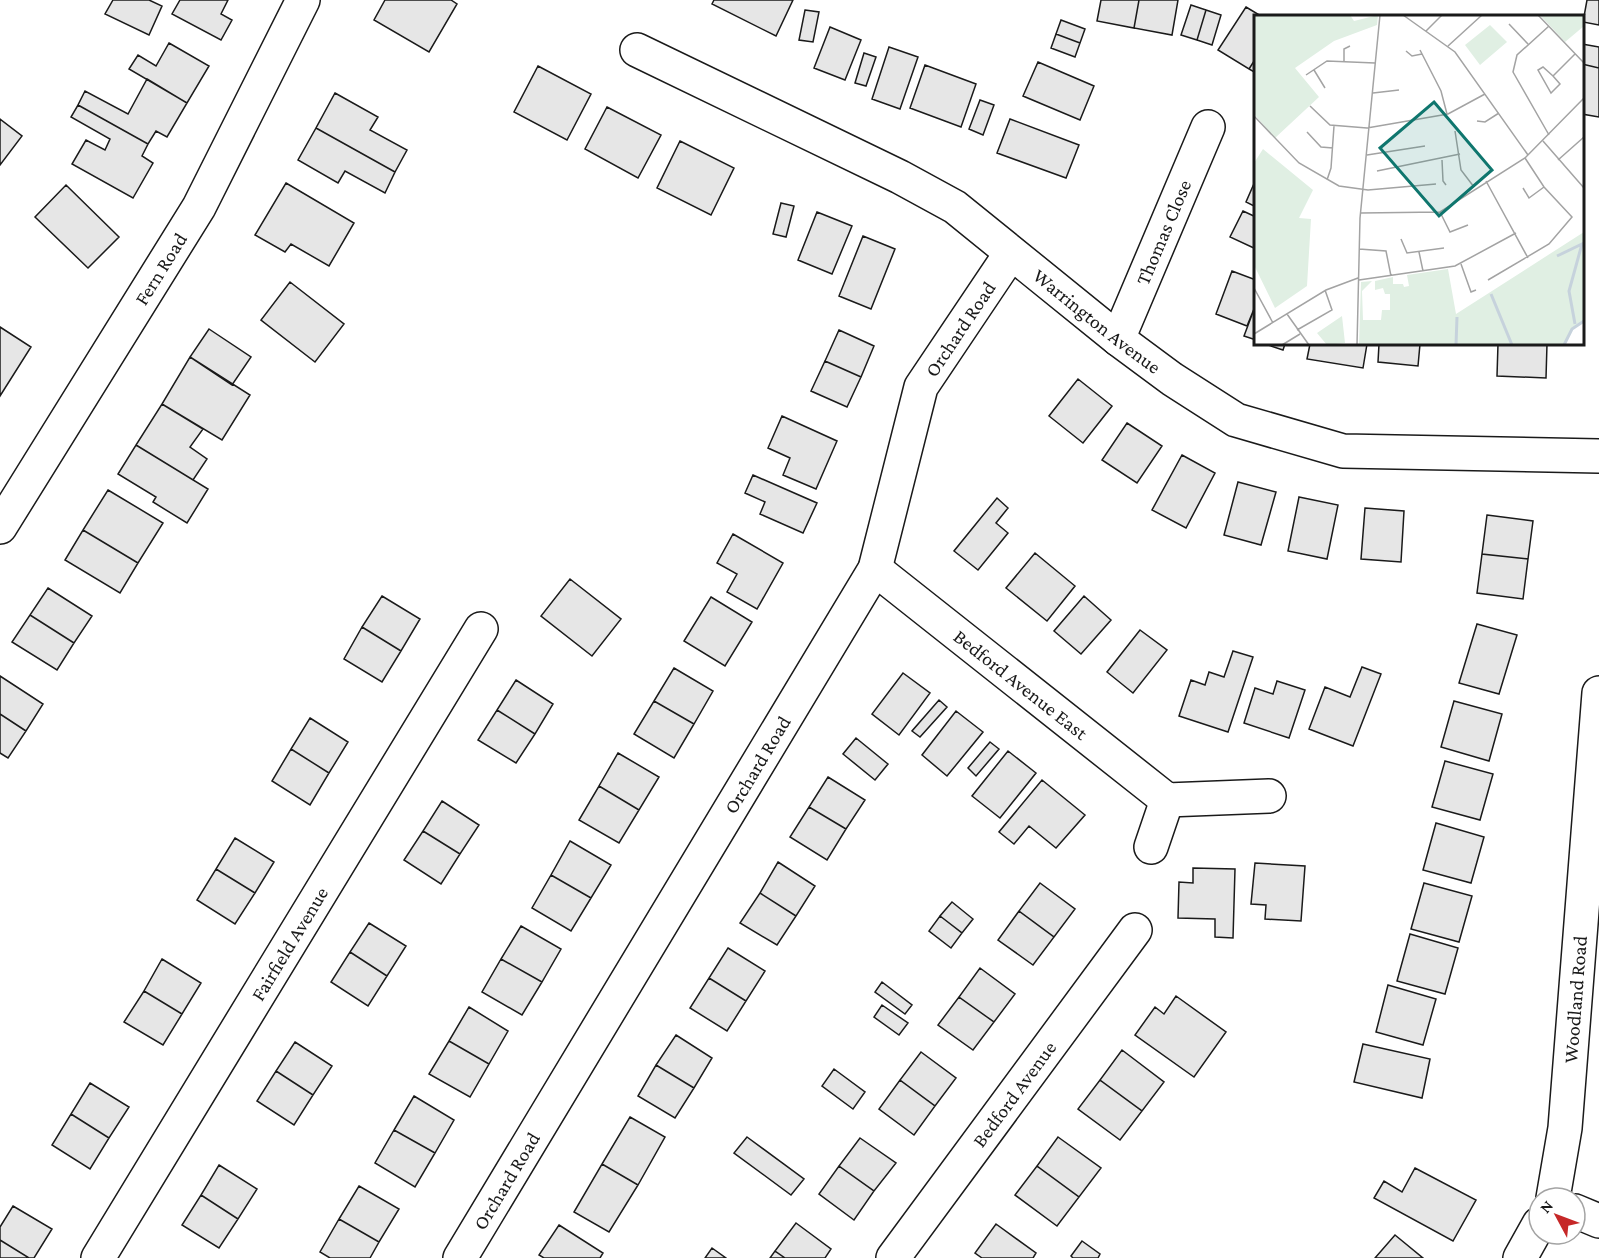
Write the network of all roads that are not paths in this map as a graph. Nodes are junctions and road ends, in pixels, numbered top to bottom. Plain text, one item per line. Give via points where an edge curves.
1 (303, 0) edge
2 (637, 50) dead end
3 (1208, 127) dead end
4 (1011, 253) junction
5 (1119, 339) junction
6 (1599, 456) edge
7 (0, 527) edge
8 (874, 570) junction
9 (481, 630) dead end
10 (1599, 693) edge
11 (1269, 796) dead end
12 (1167, 800) junction
13 (1151, 847) dead end
14 (1135, 930) dead end
15 (1555, 1186) edge
16 (98, 1258) edge
17 (460, 1258) edge
18 (893, 1258) edge

1 - 7 street, Fern Road via 199,207
2 - 4 street, Warrington Avenue via 955,207
3 - 5 street, Thomas Close
4 - 5 street, Warrington Avenue
4 - 8 street, Orchard Road via 921,387
5 - 6 street, Warrington Avenue via 1236,420 1343,451
8 - 12 street, Bedford Avenue East
8 - 17 street, Orchard Road
9 - 16 street, Fairfield Avenue
10 - 15 street, Woodland Road via 1565,1128
11 - 12 street
12 - 13 street
14 - 18 street, Bedford Avenue

